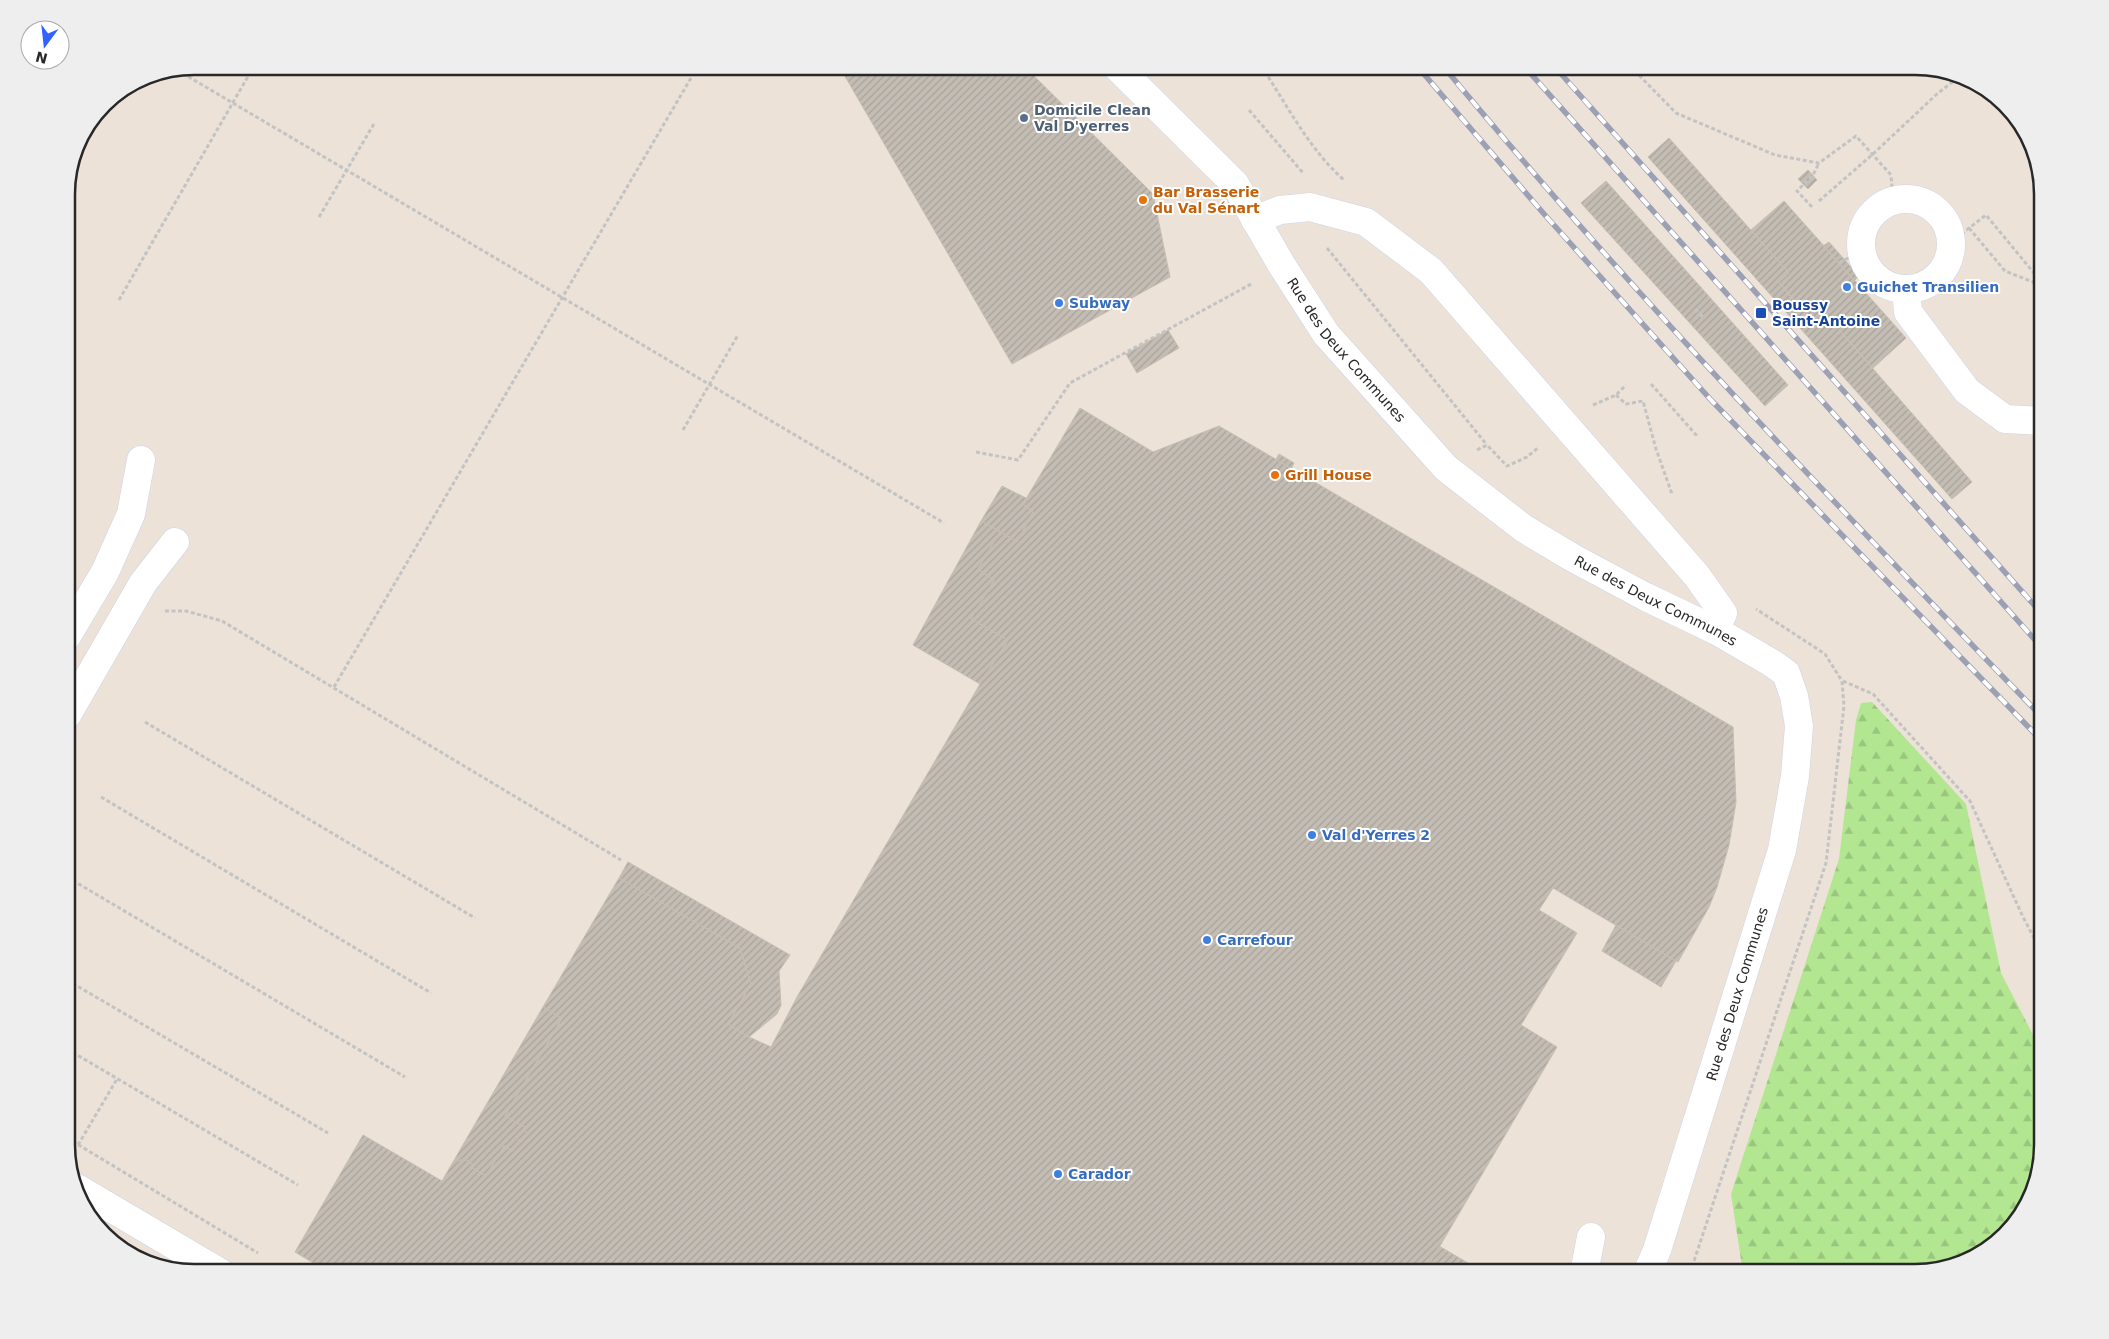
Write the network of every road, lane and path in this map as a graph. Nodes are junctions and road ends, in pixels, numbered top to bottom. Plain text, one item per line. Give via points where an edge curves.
1 (187, 75) edge
2 (249, 75) edge
3 (693, 75) edge
4 (1125, 75) edge
5 (1639, 75) edge
6 (1953, 81) edge
7 (233, 102) junction
8 (1249, 110) dead end
9 (375, 122) dead end
10 (1872, 154) junction
11 (1819, 163) junction
12 (347, 170) junction
13 (1893, 200) junction
14 (1819, 201) dead end
15 (1310, 206) junction
16 (1812, 208) dead end
17 (320, 217) dead end
18 (1255, 220) junction
19 (1960, 235) junction
20 (1281, 264) junction
21 (2034, 274) edge
22 (2034, 282) edge
23 (1906, 289) junction
24 (563, 297) junction
25 (119, 300) dead end
26 (1695, 308) dead end
27 (1704, 318) dead end
28 (738, 335) dead end
29 (709, 383) junction
30 (1652, 384) dead end
31 (1626, 385) dead end
32 (1616, 395) junction
33 (1586, 408) dead end
34 (2034, 421) edge
35 (683, 430) dead end
36 (1698, 437) dead end
37 (1545, 442) dead end
38 (1487, 444) junction
39 (976, 452) dead end
40 (141, 460) dead end
41 (1446, 468) junction
42 (1675, 501) dead end
43 (944, 523) dead end
44 (176, 542) dead end
45 (157, 614) dead end
46 (75, 621) edge
47 (1715, 630) junction
48 (1842, 680) dead end
49 (334, 687) junction
50 (75, 700) edge
51 (145, 722) dead end
52 (101, 797) dead end
53 (621, 860) dead end
54 (75, 882) edge
55 (475, 918) dead end
56 (2034, 938) edge
57 (75, 985) edge
58 (432, 993) dead end
59 (75, 1054) edge
60 (405, 1076) dead end
61 (117, 1079) junction
62 (328, 1133) dead end
63 (75, 1143) edge
64 (78, 1145) junction
65 (298, 1185) dead end
66 (85, 1193) edge
67 (1591, 1237) dead end
68 (258, 1253) dead end
69 (206, 1264) edge
70 (1586, 1264) edge
71 (1651, 1264) edge

1 - 7 path
2 - 7 path
3 - 24 path
4 - 18 street, Rue des Deux Communes via 1235,184
5 - 11 path via 1676,113 1775,155
6 - 10 path
7 - 12 path
7 - 25 path
8 - 15 path via 1308,179
9 - 12 path
10 - 11 path via 1856,136
10 - 13 path via 1891,175
10 - 14 path
11 - 16 path via 1813,175 1797,190
12 - 17 path
12 - 24 path
13 - 19 street via 1910,198 1926,203 1940,213 1948,228
13 - 23 street via 1866,220 1850,257 1866,266 1876,278 1890,286
15 - 18 street via 1280,210
15 - 38 path via 1321,239
15 - 47 street via 1366,222 1431,271 1697,576 1723,613
18 - 20 street, Rue des Deux Communes
19 - 21 path via 1986,215
19 - 22 path via 2005,271
19 - 23 street via 1943,269 1933,280
20 - 39 path via 1244,289 1070,383 1018,460
20 - 41 street, Rue des Deux Communes via 1326,334
23 - 34 street via 1908,312 1967,390 2005,419
24 - 29 path
24 - 49 path
26 - 27 path
28 - 29 path
29 - 35 path
29 - 43 path
30 - 36 path
31 - 32 path
32 - 33 path
32 - 42 path via 1626,404 1643,401
37 - 38 path via 1527,457 1507,466
38 - 41 path
40 - 46 street via 131,514 105,572
41 - 47 street, Rue des Deux Communes via 1523,528 1646,597
44 - 50 street via 143,583
45 - 49 path via 186,611 222,621
47 - 71 street, Rue des Deux Communes via 1786,673 1799,726 1795,776 1782,850
48 - 56 path via 1872,694 1970,801
49 - 53 path
51 - 55 path
52 - 58 path
54 - 60 path
57 - 62 path
59 - 61 path
61 - 64 path
61 - 65 path
63 - 64 path
64 - 68 path
66 - 69 street
67 - 70 street

